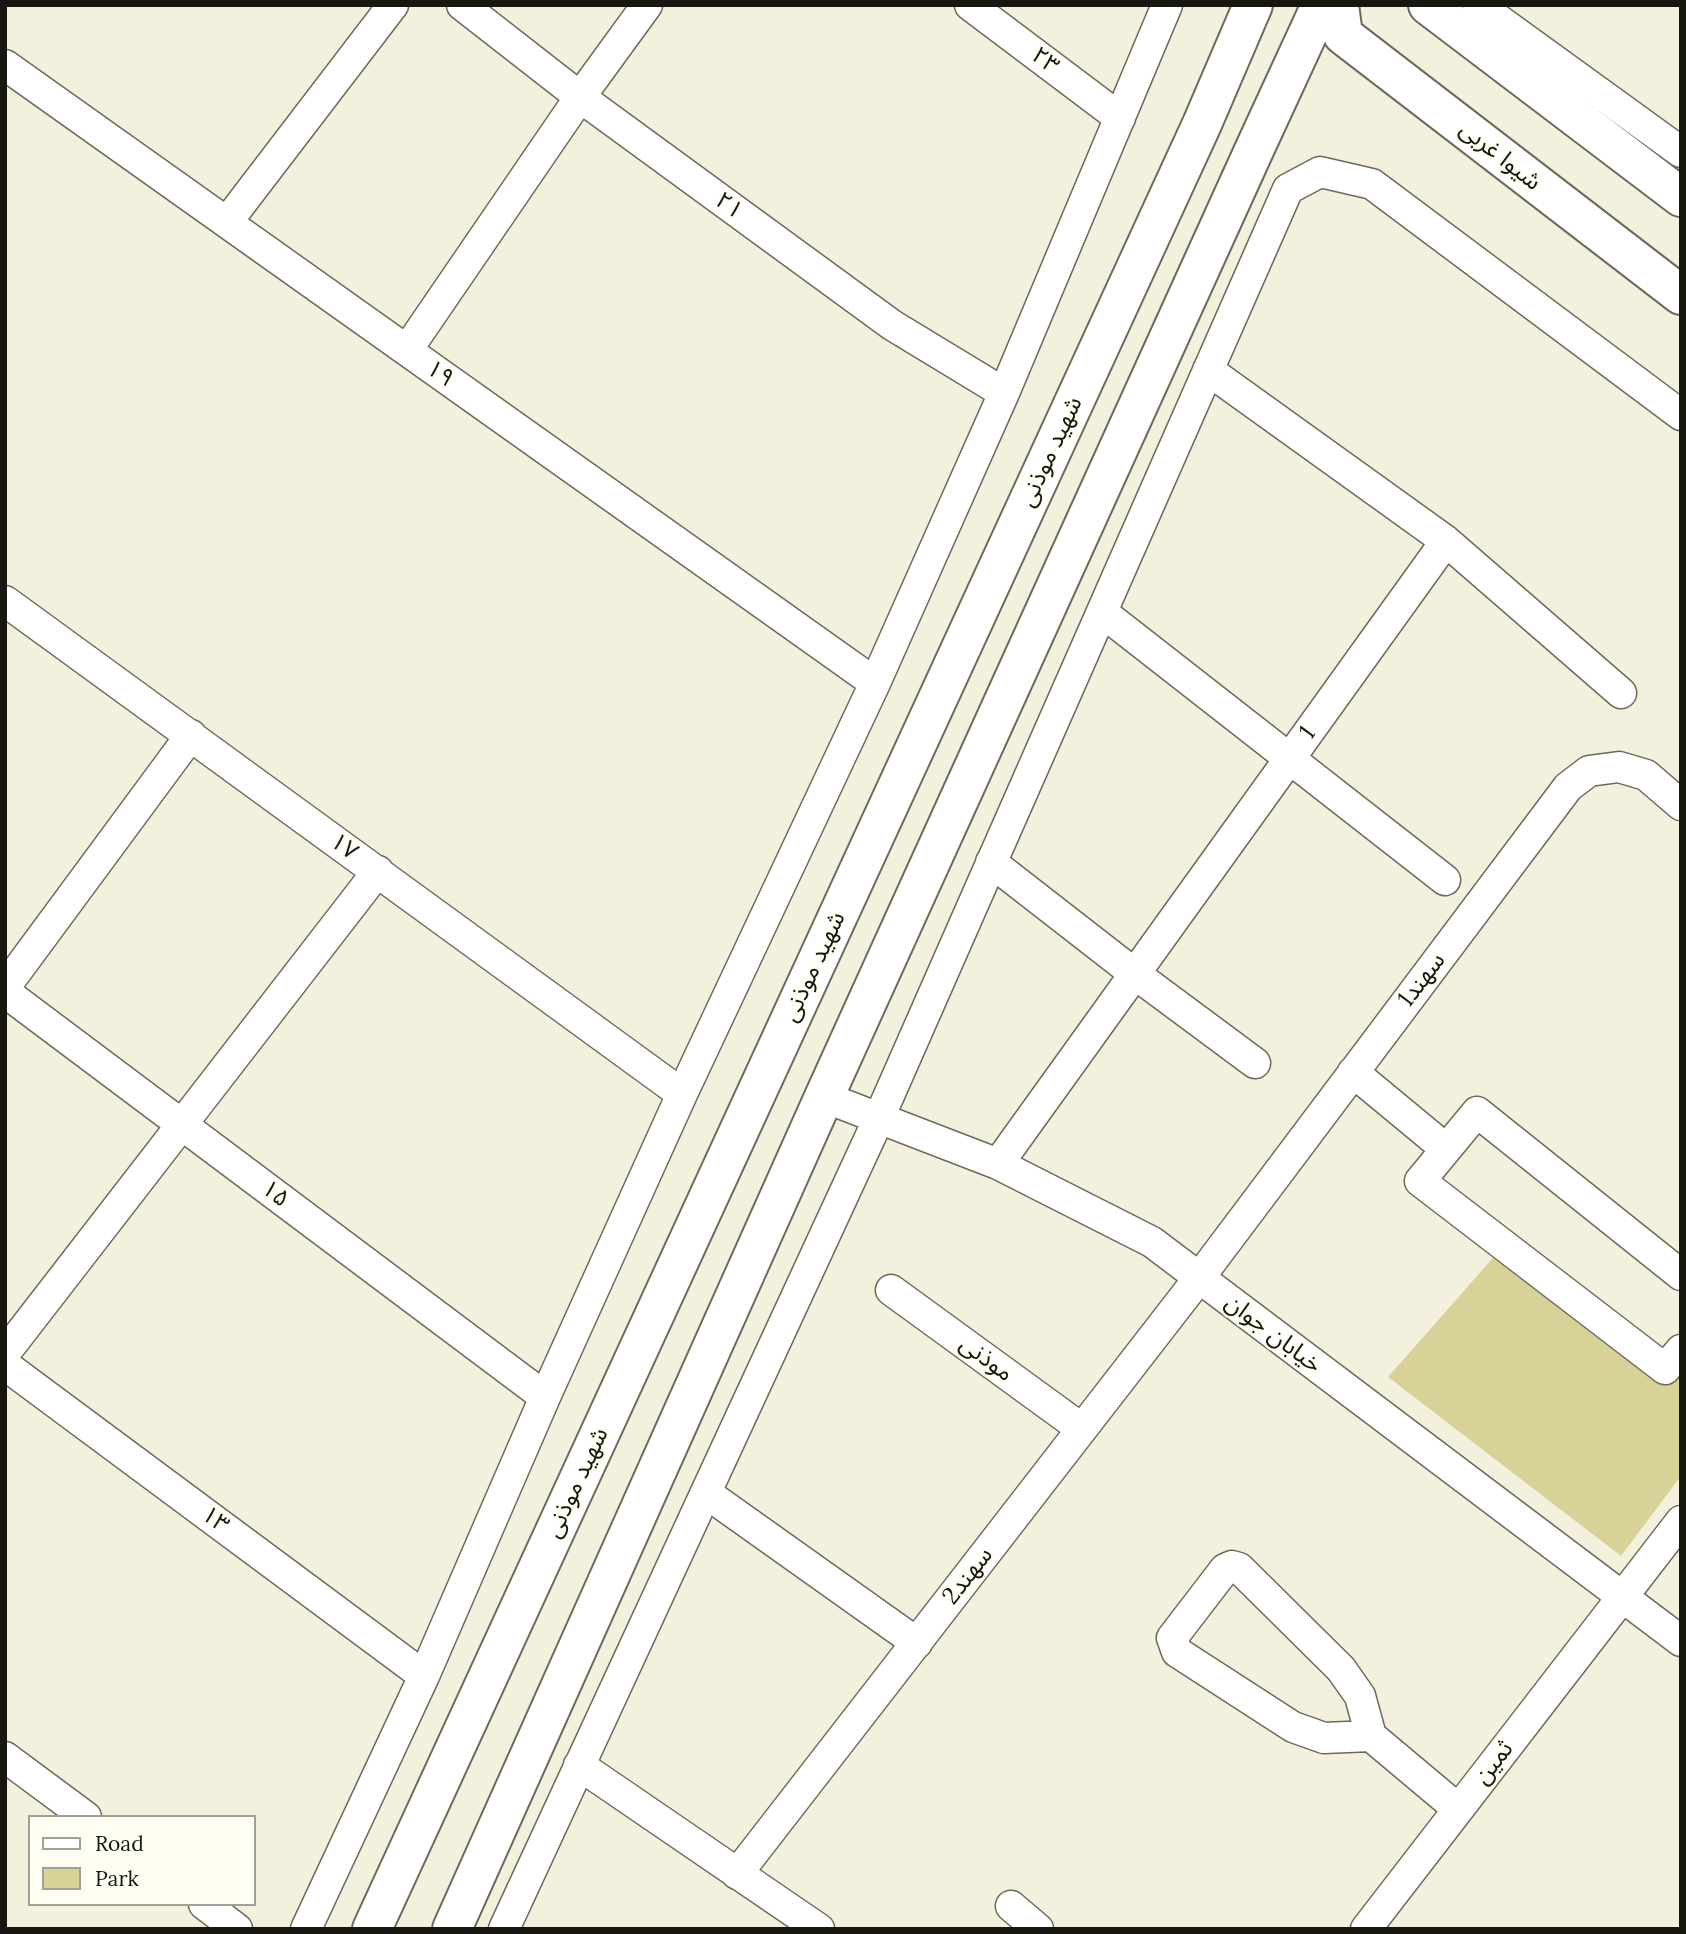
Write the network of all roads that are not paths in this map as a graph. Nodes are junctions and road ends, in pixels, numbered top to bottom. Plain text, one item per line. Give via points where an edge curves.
1 (393, 5) edge
2 (462, 5) edge
3 (647, 5) edge
4 (970, 5) edge
5 (1167, 5) edge
6 (1253, 5) edge
7 (1321, 5) edge
8 (1339, 5) edge
9 (1428, 5) edge
10 (1478, 5) edge
11 (5, 65) edge
12 (580, 97) junction
13 (1120, 118) junction
14 (1681, 152) edge
15 (1681, 197) edge
16 (227, 222) junction
17 (1681, 295) edge
18 (407, 350) junction
19 (1208, 370) junction
20 (1080, 388) junction
21 (1004, 393) junction
22 (1681, 415) edge
23 (1130, 424) junction
24 (1446, 541) junction
25 (5, 601) edge
26 (1102, 611) junction
27 (875, 683) junction
28 (1621, 693) dead end
29 (191, 735) junction
30 (1290, 759) junction
31 (1681, 805) edge
32 (991, 862) junction
33 (378, 871) junction
34 (1446, 880) dead end
35 (1135, 974) junction
36 (5, 989) edge
37 (1255, 1063) dead end
38 (1353, 1072) junction
39 (682, 1094) junction
40 (824, 1097) junction
41 (879, 1118) junction
42 (183, 1125) junction
43 (1446, 1149) junction
44 (998, 1164) junction
45 (1681, 1275) edge
46 (1199, 1279) junction
47 (891, 1290) dead end
48 (1681, 1350) edge
49 (5, 1353) edge
50 (5, 1365) edge
51 (545, 1397) junction
52 (1082, 1429) junction
53 (706, 1493) junction
54 (1681, 1521) edge
55 (1622, 1598) junction
56 (1681, 1641) edge
57 (917, 1643) junction
58 (424, 1676) junction
59 (1371, 1737) junction
60 (5, 1757) edge
61 (579, 1765) junction
62 (1458, 1810) junction
63 (83, 1815) edge
64 (737, 1874) junction
65 (207, 1906) edge
66 (1011, 1906) dead end
67 (237, 1929) edge
68 (306, 1929) edge
69 (372, 1929) edge
70 (452, 1929) edge
71 (504, 1929) edge
72 (819, 1929) edge
73 (1038, 1929) edge
74 (1366, 1929) edge

1 - 16 street
2 - 12 street, ۲۱
3 - 12 street
4 - 13 street, ۲۳
5 - 13 street
6 - 20 main road, شهید موذنی
7 - 23 main road
8 - 17 main road, شیوا غربی via 1343,34
9 - 15 main road
10 - 14 street
11 - 16 street, ۱۹
12 - 18 street
12 - 21 street, ۲۱ via 892,325
13 - 21 street
16 - 18 street, ۱۹
18 - 27 street, ۱۹
19 - 22 street via 1288,189 1320,172 1372,184
19 - 24 street
19 - 26 street
20 - 23 main road
20 - 69 main road, شهید موذنی
21 - 27 street
23 - 40 main road
24 - 28 street
24 - 30 street, 1
25 - 29 street, ۱۷
26 - 30 street
26 - 32 street
27 - 39 street
29 - 33 street, ۱۷
29 - 36 street
30 - 34 street
30 - 35 street, 1
31 - 38 street, 1سهند via 1646,775 1619,767 1589,771 1568,787
32 - 35 street
32 - 41 street
33 - 39 street, ۱۷
33 - 42 street
35 - 37 street
35 - 44 street, 1
36 - 42 street, ۱۵
38 - 43 street
38 - 46 street, 1سهند
39 - 51 street
40 - 41 street, خیابان جوان
40 - 70 main road
41 - 44 street, خیابان جوان
41 - 53 street
42 - 49 street
42 - 51 street, ۱۵
43 - 45 street via 1477,1112
43 - 48 street via 1420,1181 1665,1369
44 - 46 street, خیابان جوان via 1152,1242
46 - 52 street, 2سهند
46 - 55 street, خیابان جوان
47 - 52 street, موذنی
50 - 58 street, ۱۳
51 - 58 street
52 - 57 street, 2سهند
53 - 57 street
53 - 61 street
54 - 55 street, ثمین
55 - 56 street, خیابان جوان
55 - 62 street, ثمین
57 - 64 street, 2سهند
58 - 68 street
59 - 59 street via 1360,1696 1341,1669 1239,1568 1225,1569 1171,1638 1177,1652 1293,1727 1324,1738
59 - 62 street
60 - 63 street
61 - 64 street
61 - 71 street
62 - 74 street, ثمین
64 - 72 street
65 - 67 street
66 - 73 street

